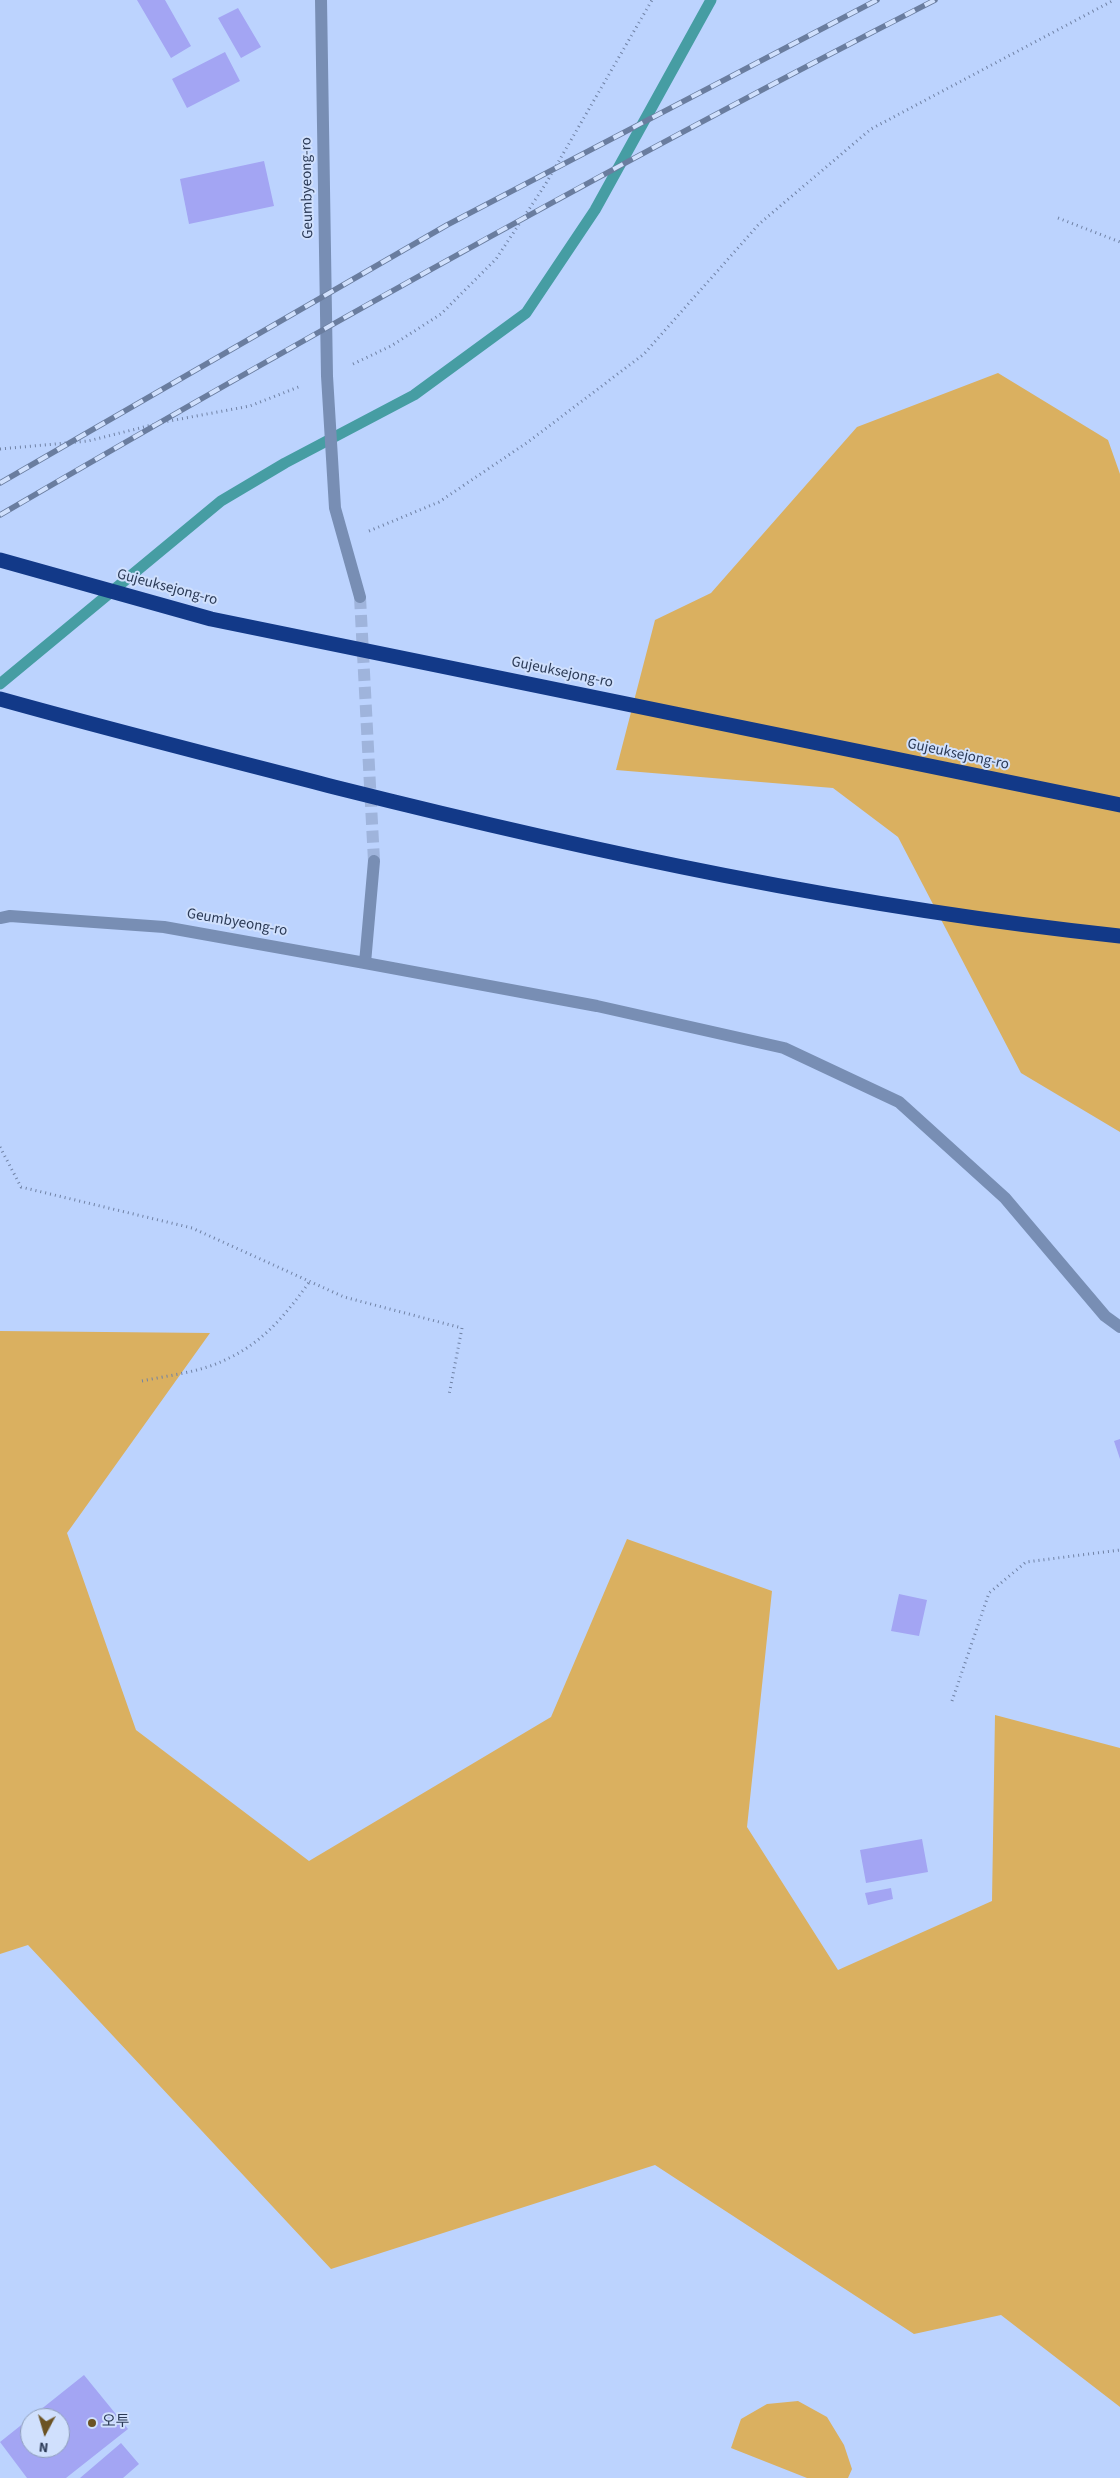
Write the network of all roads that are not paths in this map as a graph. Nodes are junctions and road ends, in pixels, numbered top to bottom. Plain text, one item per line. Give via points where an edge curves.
1 (322, 0) edge
2 (4, 561) edge
3 (360, 598) tunnel mouth
4 (0, 699) edge
5 (1120, 805) edge
6 (374, 861) tunnel mouth
7 (0, 918) edge
8 (1120, 936) edge
9 (365, 963) junction
10 (1120, 1327) edge

1 - 3 street, Geumbyeong-ro via 327,376 335,508
2 - 5 highway, Gujeuksejong-ro via 211,619
4 - 8 highway via 100,728 487,825 748,882 1041,928
6 - 9 street
7 - 9 street, Geumbyeong-ro via 10,916 164,927
9 - 10 street, Geumbyeong-ro via 597,1006 784,1048 899,1102 1005,1198 1105,1316

